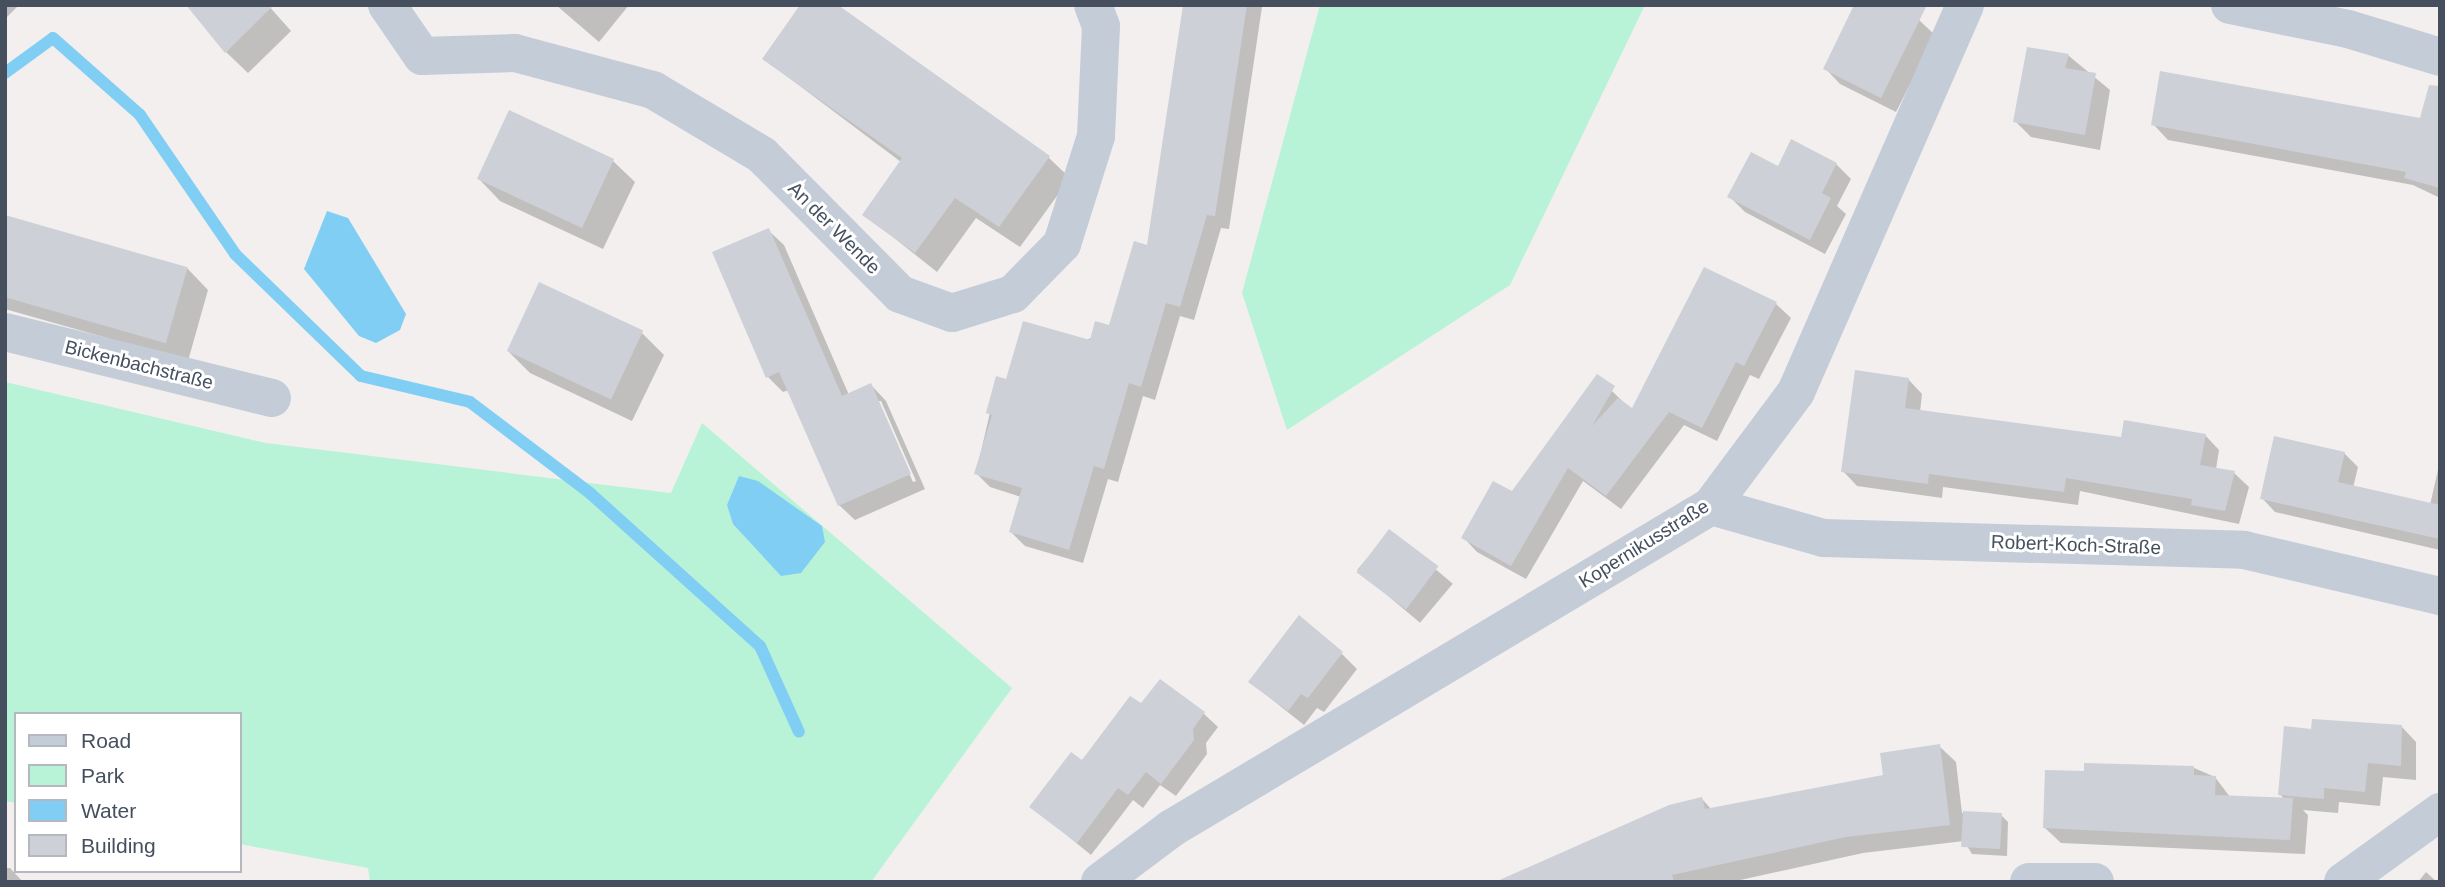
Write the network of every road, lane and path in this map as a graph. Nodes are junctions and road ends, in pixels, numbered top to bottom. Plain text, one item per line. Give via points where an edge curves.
1 (387, 5) edge
2 (1093, 5) edge
3 (1965, 5) edge
4 (2230, 5) edge
5 (2353, 17) edge
6 (2440, 57) edge
7 (5, 332) edge
8 (272, 398) dead end
9 (1711, 506) junction
10 (2440, 596) edge
11 (2440, 813) edge
12 (1100, 882) edge
13 (2028, 882) edge
14 (2095, 882) edge
15 (2343, 882) edge

1 - 2 street, An der Wende via 422,56 515,52 653,90 762,155 900,294 953,313 1013,294 1062,244 1096,136 1101,26
3 - 9 street, Kopernikusstraße via 1796,391
4 - 5 street
5 - 6 street
7 - 8 street, Bickenbachstraße
9 - 10 street, Robert-Koch-Straße via 1823,538 2244,550
9 - 12 street, Kopernikusstraße via 1172,828
11 - 15 street
13 - 14 street

